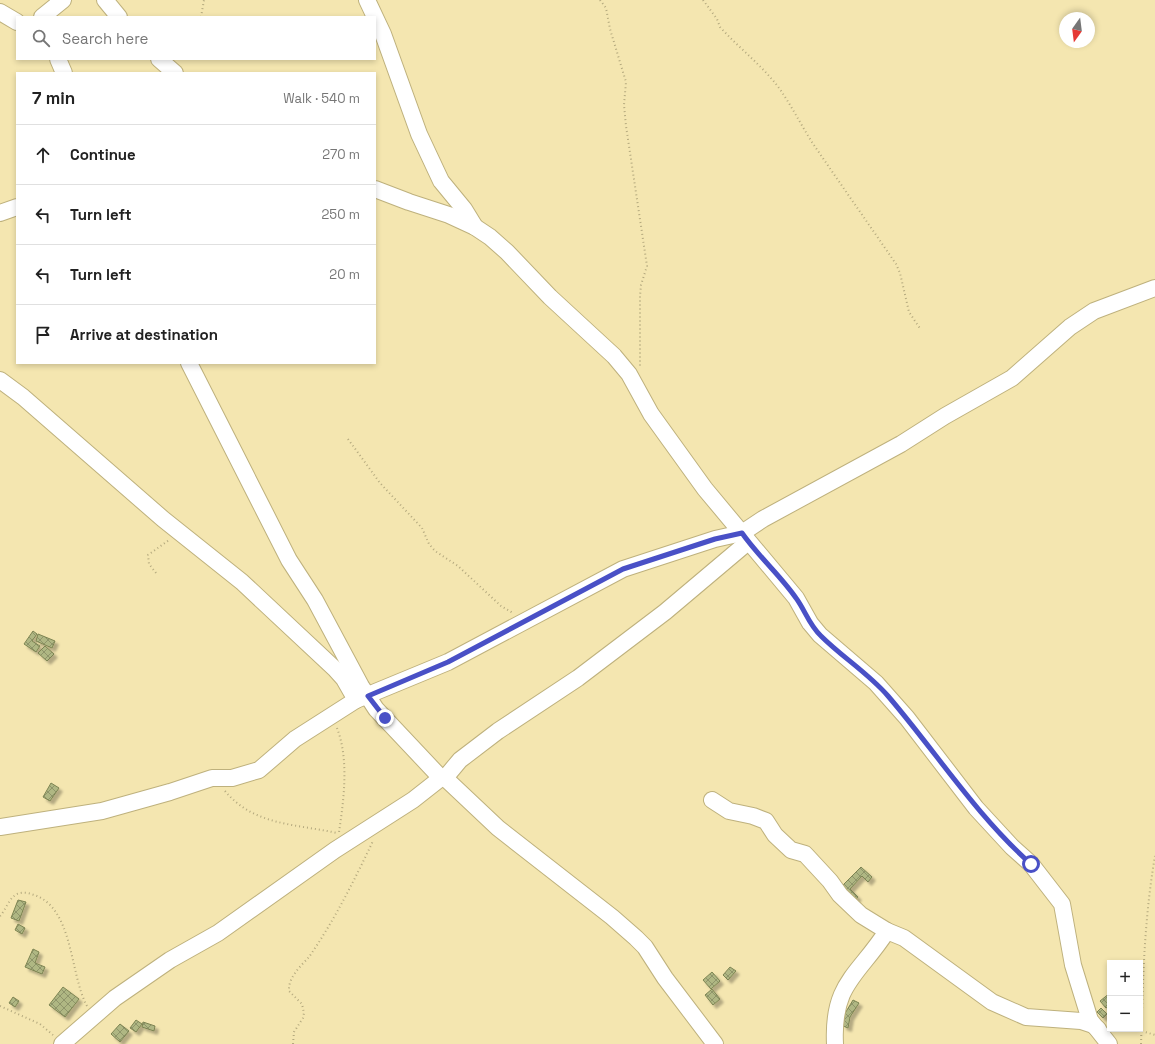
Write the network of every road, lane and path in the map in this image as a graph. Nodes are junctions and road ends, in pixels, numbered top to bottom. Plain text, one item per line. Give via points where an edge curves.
1 (63, 0) edge
2 (105, 0) edge
3 (204, 0) edge
4 (367, 0) edge
5 (600, 0) edge
6 (703, 0) edge
7 (0, 12) edge
8 (43, 16) edge
9 (118, 16) edge
10 (200, 16) edge
11 (375, 16) edge
12 (376, 19) edge
13 (16, 21) edge
14 (58, 60) edge
15 (160, 60) edge
16 (64, 72) edge
17 (174, 72) edge
18 (376, 188) edge
19 (16, 207) edge
20 (0, 213) edge
21 (475, 227) junction
22 (1155, 288) edge
23 (921, 330) dead end
24 (189, 364) edge
25 (640, 370) dead end
26 (0, 380) edge
27 (348, 439) dead end
28 (180, 533) junction
29 (745, 537) junction
30 (156, 573) dead end
31 (524, 620) junction
32 (362, 698) junction
33 (335, 713) junction
34 (219, 777) junction
35 (443, 778) junction
36 (712, 800) dead end
37 (0, 828) edge
38 (344, 836) junction
39 (375, 837) dead end
40 (1155, 856) edge
41 (0, 916) edge
42 (887, 931) junction
43 (1142, 996) edge
44 (0, 1006) edge
45 (93, 1016) junction
46 (1143, 1030) edge
47 (1115, 1032) edge
48 (1141, 1032) edge
49 (1155, 1035) edge
50 (1105, 1038) edge
51 (64, 1043) edge
52 (293, 1044) edge
53 (715, 1044) edge
54 (835, 1044) edge
55 (1141, 1044) edge

1 - 8 street
2 - 9 street
3 - 10 path
4 - 11 street
5 - 25 path via 606,8 626,82 626,126 647,266 640,296
6 - 23 path via 717,19 720,28 776,85 848,198 896,264 909,312
7 - 13 street
12 - 21 street via 419,134 441,181
14 - 16 street
15 - 17 street
18 - 21 street
19 - 20 street
21 - 29 street via 507,252 619,362 629,374 651,414 705,489
22 - 29 street via 1094,312 1070,327 1012,378 901,444 763,519
24 - 32 street via 289,560 315,600
26 - 28 street via 24,397
27 - 31 path via 380,483 422,528 435,551 458,566 501,606
28 - 30 path via 149,553 148,560
28 - 32 street via 242,582 335,669
29 - 31 street via 715,539 623,569 552,608
29 - 35 street via 665,612 578,678 498,731 460,760
29 - 50 street via 796,598 820,635 876,683 907,718 976,808 1031,864 1062,904 1073,965 1090,1020
31 - 32 street via 448,662
32 - 33 street
32 - 35 street via 376,708
33 - 34 street via 283,748 259,770 232,778
33 - 38 path via 343,748
34 - 37 street via 102,811
34 - 38 path via 225,792 257,816 281,824
35 - 38 street via 412,800
35 - 53 street via 498,828 640,942
36 - 42 street via 729,811 766,821 775,835 791,850 806,854 853,908
38 - 45 street via 218,933 170,960
39 - 52 path via 341,906 292,978 289,991 302,1004 304,1013 294,1032
40 - 43 path via 1147,903
41 - 45 path via 14,895 20,893 41,897 58,913 65,926 78,985
42 - 50 street via 904,938 1002,1008 1034,1019 1081,1021 1093,1025
42 - 54 street via 878,946 853,975 838,1001
44 - 51 path via 40,1024
45 - 51 street
46 - 49 path
47 - 50 path via 1108,1033
48 - 55 path

